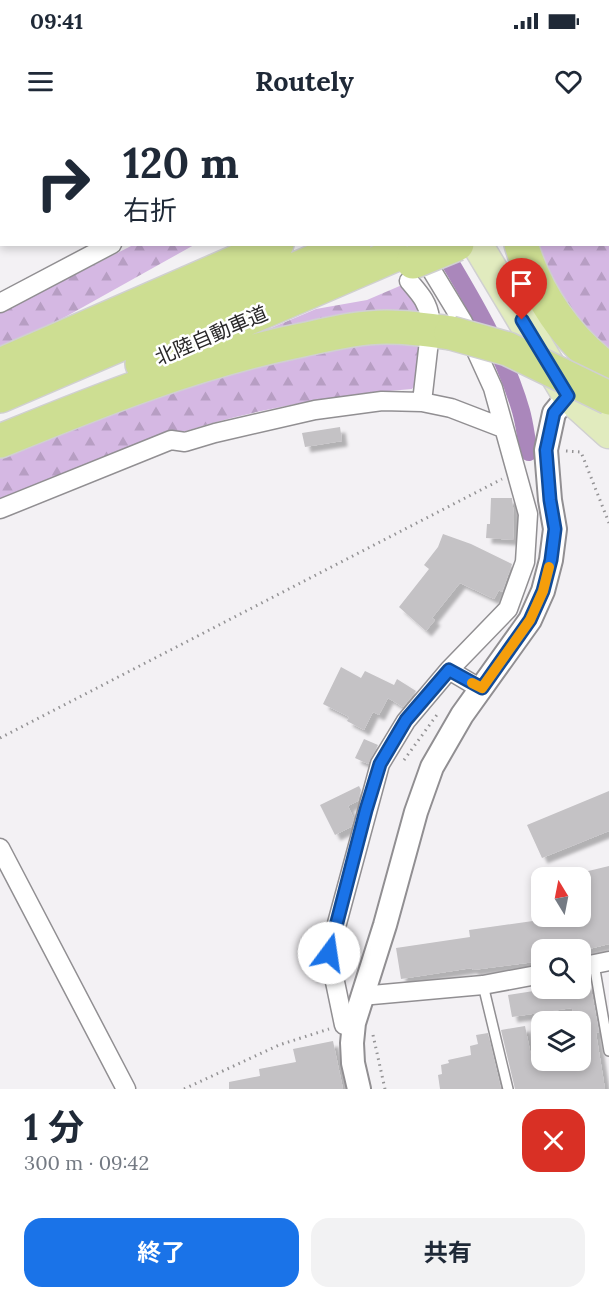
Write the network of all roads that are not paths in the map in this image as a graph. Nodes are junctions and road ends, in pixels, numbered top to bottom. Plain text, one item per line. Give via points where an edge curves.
1 (108, 246) edge
2 (218, 246) edge
3 (273, 246) edge
4 (349, 246) edge
5 (450, 246) edge
6 (478, 246) edge
7 (522, 246) edge
8 (413, 257) edge
9 (0, 303) edge
10 (436, 331) junction
11 (36, 347) junction
12 (0, 364) edge
13 (609, 370) edge
14 (0, 396) edge
15 (568, 396) junction
16 (609, 398) edge
17 (422, 402) junction
18 (0, 425) edge
19 (503, 428) junction
20 (609, 433) edge
21 (0, 441) edge
22 (0, 508) edge
23 (449, 670) junction
24 (482, 688) junction
25 (0, 848) edge
26 (595, 964) edge
27 (531, 976) edge
28 (483, 985) junction
29 (361, 996) junction
30 (344, 1025) road end
31 (609, 1051) edge
32 (126, 1089) edge
33 (359, 1089) edge
34 (508, 1089) edge

1 - 9 street
2 - 11 highway
3 - 11 highway
4 - 14 highway, 北陸自動車道
5 - 8 highway, 北陸自動車道, bridge
6 - 15 main road
7 - 13 highway via 555,316
8 - 10 street
8 - 18 highway, 北陸自動車道 via 303,296
8 - 19 street via 452,303 479,354
10 - 16 highway, bridge via 508,350
10 - 17 street
10 - 21 highway via 387,327 267,347 109,396
11 - 12 highway
15 - 20 main road
15 - 24 street via 554,413 546,450 555,529 543,591 530,620
17 - 19 street via 451,408
17 - 22 street via 348,404 184,442 171,440
19 - 23 street via 528,514 525,562 508,609
23 - 24 street
23 - 30 street via 406,720 380,764 366,810 329,953
24 - 29 street via 432,767
25 - 32 street
26 - 31 lane
27 - 28 street
28 - 29 street
28 - 34 lane
29 - 33 street via 352,1043

